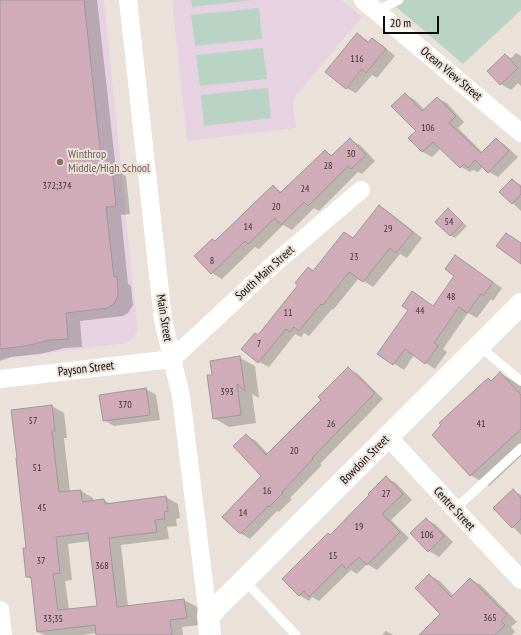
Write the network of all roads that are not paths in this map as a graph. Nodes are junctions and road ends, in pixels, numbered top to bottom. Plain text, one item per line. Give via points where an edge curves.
1 (128, 0) edge
2 (399, 0) edge
3 (370, 5) edge
4 (521, 133) edge
5 (361, 190) dead end
6 (521, 304) edge
7 (479, 346) junction
8 (172, 359) junction
9 (0, 379) edge
10 (521, 381) edge
11 (388, 437) junction
12 (521, 448) edge
13 (455, 509) junction
14 (244, 580) junction
15 (521, 580) edge
16 (0, 610) edge
17 (209, 626) edge
18 (3, 635) edge
19 (296, 635) edge

1 - 8 street, Main Street via 163,320
2 - 3 lane
3 - 4 street, Ocean View Street
5 - 8 street, South Main Street via 274,264
6 - 7 street, Bowdoin Street
7 - 10 lane
7 - 11 street, Bowdoin Street
8 - 9 street, Payson Street
8 - 17 street, Main Street via 181,396
11 - 13 street, Centre Street
11 - 14 street, Bowdoin Street
12 - 13 lane
13 - 15 street, Centre Street
14 - 17 street, Bowdoin Street
14 - 19 lane
16 - 18 street

